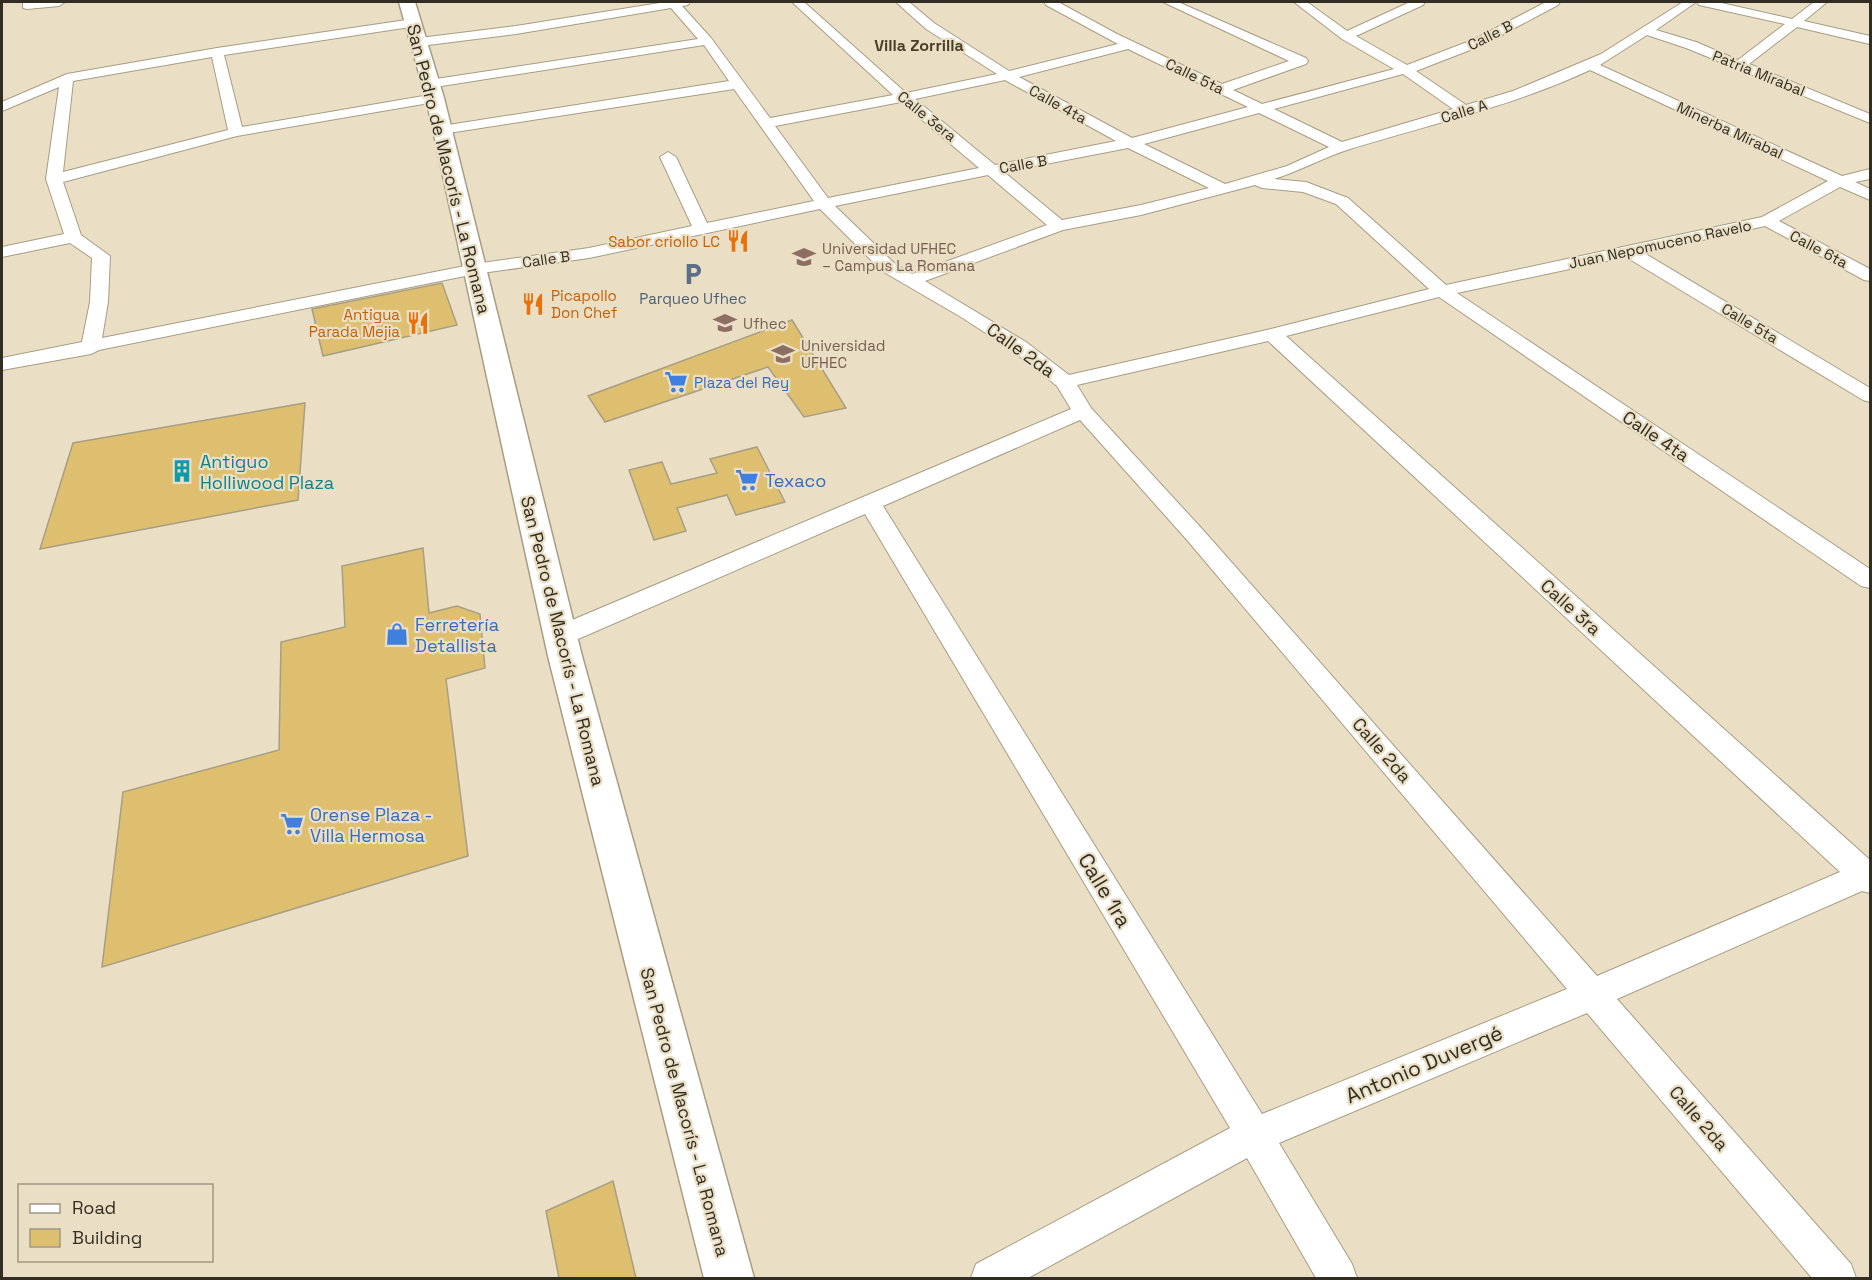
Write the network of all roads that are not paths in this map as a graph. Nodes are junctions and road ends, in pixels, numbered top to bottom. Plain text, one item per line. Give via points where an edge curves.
1 (29, 2) edge
2 (59, 2) edge
3 (678, 2) edge
4 (798, 2) edge
5 (902, 2) edge
6 (1050, 2) edge
7 (1169, 2) edge
8 (1299, 2) edge
9 (1419, 2) edge
10 (1554, 2) edge
11 (1689, 2) edge
12 (1703, 2) edge
13 (1821, 2) edge
14 (413, 22) edge
15 (1793, 22) junction
16 (1646, 31) junction
17 (1346, 36) junction
18 (1870, 40) edge
19 (707, 41) junction
20 (1130, 45) junction
21 (217, 52) junction
22 (1590, 65) junction
23 (1740, 65) junction
24 (1406, 70) junction
25 (1007, 76) junction
26 (67, 78) junction
27 (738, 84) junction
28 (1222, 89) junction
29 (432, 91) junction
30 (904, 98) junction
31 (2, 107) edge
32 (1261, 108) junction
33 (1465, 111) junction
34 (1870, 119) edge
35 (767, 123) junction
36 (442, 130) junction
37 (236, 132) junction
38 (1130, 144) junction
39 (1341, 147) junction
40 (668, 158) dead end
41 (993, 169) junction
42 (1870, 174) edge
43 (54, 179) junction
44 (1840, 181) junction
45 (1249, 182) junction
46 (1224, 189) junction
47 (1870, 195) edge
48 (824, 204) junction
49 (1767, 221) junction
50 (1059, 226) junction
51 (702, 230) junction
52 (73, 237) junction
53 (1629, 251) junction
54 (2, 252) edge
55 (475, 269) junction
56 (1870, 276) edge
57 (911, 280) junction
58 (1442, 291) junction
59 (1272, 334) junction
60 (91, 348) junction
61 (2, 364) edge
62 (1065, 382) junction
63 (1870, 396) edge
64 (1083, 411) junction
65 (870, 502) junction
66 (1870, 580) edge
67 (560, 636) junction
68 (1869, 876) edge
69 (1593, 994) junction
70 (1254, 1135) junction
71 (729, 1278) edge
72 (990, 1278) edge
73 (1338, 1278) edge
74 (1837, 1278) edge

1 - 2 street
3 - 14 street via 516,30
3 - 19 street, Calle 2da
4 - 30 street, Calle 3era
5 - 25 street, Calle 4ta via 930,26
6 - 20 street, Calle 5ta
7 - 28 street via 1301,61
8 - 17 street
9 - 17 street
10 - 24 street, Calle B via 1479,42
11 - 16 street, Calle A
12 - 15 street
13 - 15 street
14 - 21 street
14 - 29 main road, San Pedro de Macorís - La Romana
15 - 18 street
15 - 23 street
16 - 22 street, Calle A
16 - 23 street, Patria Mirabal
17 - 24 street
19 - 27 street, Calle 2da
19 - 29 street
20 - 25 street
20 - 28 street, Calle 5ta
21 - 26 street
21 - 37 street
22 - 33 street, Calle A
22 - 44 street, Minerba Mirabal
23 - 34 street, Patria Mirabal
24 - 32 street, Calle B
24 - 33 street
25 - 30 street
25 - 38 street, Calle 4ta
26 - 31 street
26 - 43 street
27 - 35 street, Calle 2da
27 - 36 street
28 - 32 street, Calle 5ta
29 - 36 main road, San Pedro de Macorís - La Romana
29 - 37 street
30 - 35 street
30 - 41 street, Calle 3era
32 - 38 street, Calle B
32 - 39 street, Calle 5ta
33 - 39 street, Calle A
35 - 48 street, Calle 2da
36 - 55 main road, San Pedro de Macorís - La Romana
37 - 43 street
38 - 41 street, Calle B
38 - 46 street, Calle 4ta
39 - 45 street, Calle A via 1292,169
40 - 51 street
41 - 48 street, Calle B
41 - 50 street, Calle 3era
42 - 44 street, Juan Nepomuceno Ravelo
43 - 52 street
44 - 47 street, Minerba Mirabal
44 - 49 street, Juan Nepomuceno Ravelo
45 - 46 street, Calle A
45 - 58 street, Calle 4ta via 1306,187 1342,201
46 - 50 street, Calle A
48 - 51 street, Calle B
48 - 57 street, Calle 2da via 888,267
49 - 53 street, Juan Nepomuceno Ravelo
49 - 56 street, Calle 6ta
50 - 57 street, Calle A
51 - 55 street, Calle B via 589,253
52 - 54 street
52 - 60 street via 101,256
53 - 58 street, Juan Nepomuceno Ravelo
53 - 63 street, Calle 5ta
55 - 60 street, Calle B
55 - 67 main road, San Pedro de Macorís - La Romana
57 - 62 street, Calle 2da via 1019,346
58 - 59 street, Juan Nepomuceno Ravelo
58 - 66 street, Calle 4ta
59 - 62 street, Juan Nepomuceno Ravelo
59 - 68 street, Calle 3ra
60 - 61 street, Calle B
62 - 64 street, Calle 2da
64 - 65 street
64 - 69 street, Calle 2da
65 - 67 street
65 - 70 street, Calle 1ra
67 - 71 main road, San Pedro de Macorís - La Romana
68 - 69 street, Antonio Duvergé
69 - 70 street, Antonio Duvergé
69 - 74 street, Calle 2da
70 - 72 street, Antonio Duvergé
70 - 73 street, Calle 1ra

